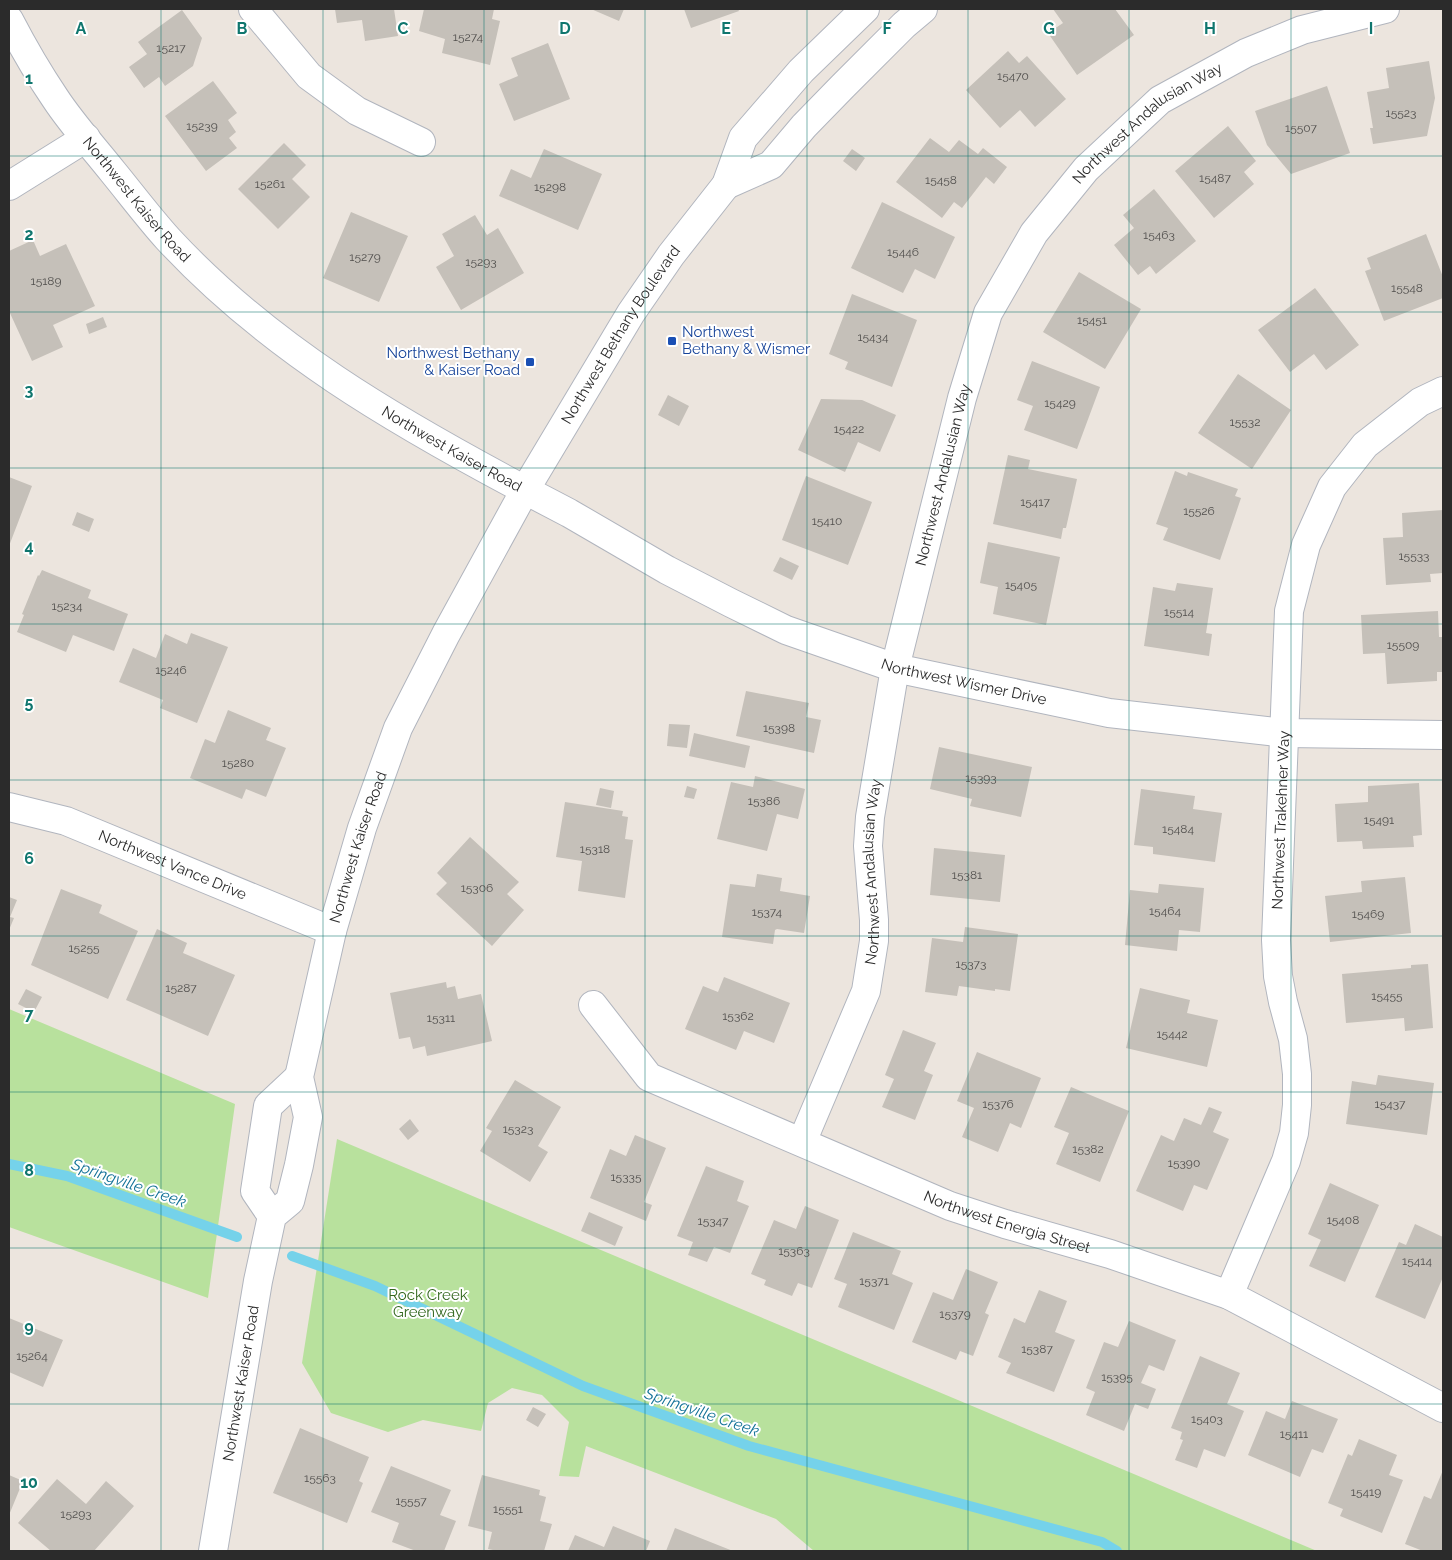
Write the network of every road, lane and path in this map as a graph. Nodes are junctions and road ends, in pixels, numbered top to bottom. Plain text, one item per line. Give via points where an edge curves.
1 (253, 9) edge
2 (865, 9) edge
3 (923, 9) edge
4 (1385, 9) edge
5 (9, 20) edge
6 (86, 138) junction
7 (421, 142) dead end
8 (726, 185) junction
9 (9, 186) edge
10 (1443, 391) edge
11 (524, 490) junction
12 (896, 668) junction
13 (1286, 733) junction
14 (1443, 736) edge
15 (9, 807) edge
16 (332, 931) junction
17 (593, 1005) dead end
18 (299, 1077) junction
19 (802, 1142) junction
20 (272, 1216) junction
21 (1229, 1295) junction
22 (1443, 1408) edge
23 (213, 1551) edge

1 - 7 street via 309,76 357,111
2 - 8 street, Northwest Bethany Boulevard via 801,71 743,138
3 - 8 street, Northwest Bethany Boulevard via 836,93 771,165
4 - 12 street, Northwest Andalusian Way via 1302,30 1246,53 1160,100 1086,169 1034,233 988,313 962,398
5 - 6 street, Northwest Kaiser Road via 55,99
6 - 9 street
6 - 11 street, Northwest Kaiser Road via 168,239 205,276 279,339 399,421
8 - 11 street, Northwest Bethany Boulevard via 671,254 631,313
10 - 13 street, Northwest Trakehner Way via 1420,402 1365,445 1332,487 1306,545 1289,611
11 - 12 street, Northwest Wismer Drive via 667,570 786,630
11 - 16 street, Northwest Kaiser Road via 398,728 362,828
12 - 13 street, Northwest Wismer Drive via 1109,712
12 - 19 street, Northwest Andalusian Way via 870,817 868,846 874,920 866,991
13 - 14 street, Northwest Wismer Drive
13 - 21 street, Northwest Trakehner Way via 1276,940 1278,976 1293,1039 1297,1105 1286,1161
15 - 16 street, Northwest Vance Drive via 66,820
16 - 18 street, Northwest Kaiser Road
17 - 19 street, Northwest Energia Street via 649,1077
18 - 20 street, Northwest Kaiser Road via 308,1117 299,1165 290,1201
18 - 20 street via 268,1106 255,1191
19 - 21 street, Northwest Energia Street via 950,1206 1110,1254
20 - 23 street, Northwest Kaiser Road via 258,1281
21 - 22 street, Northwest Energia Street

